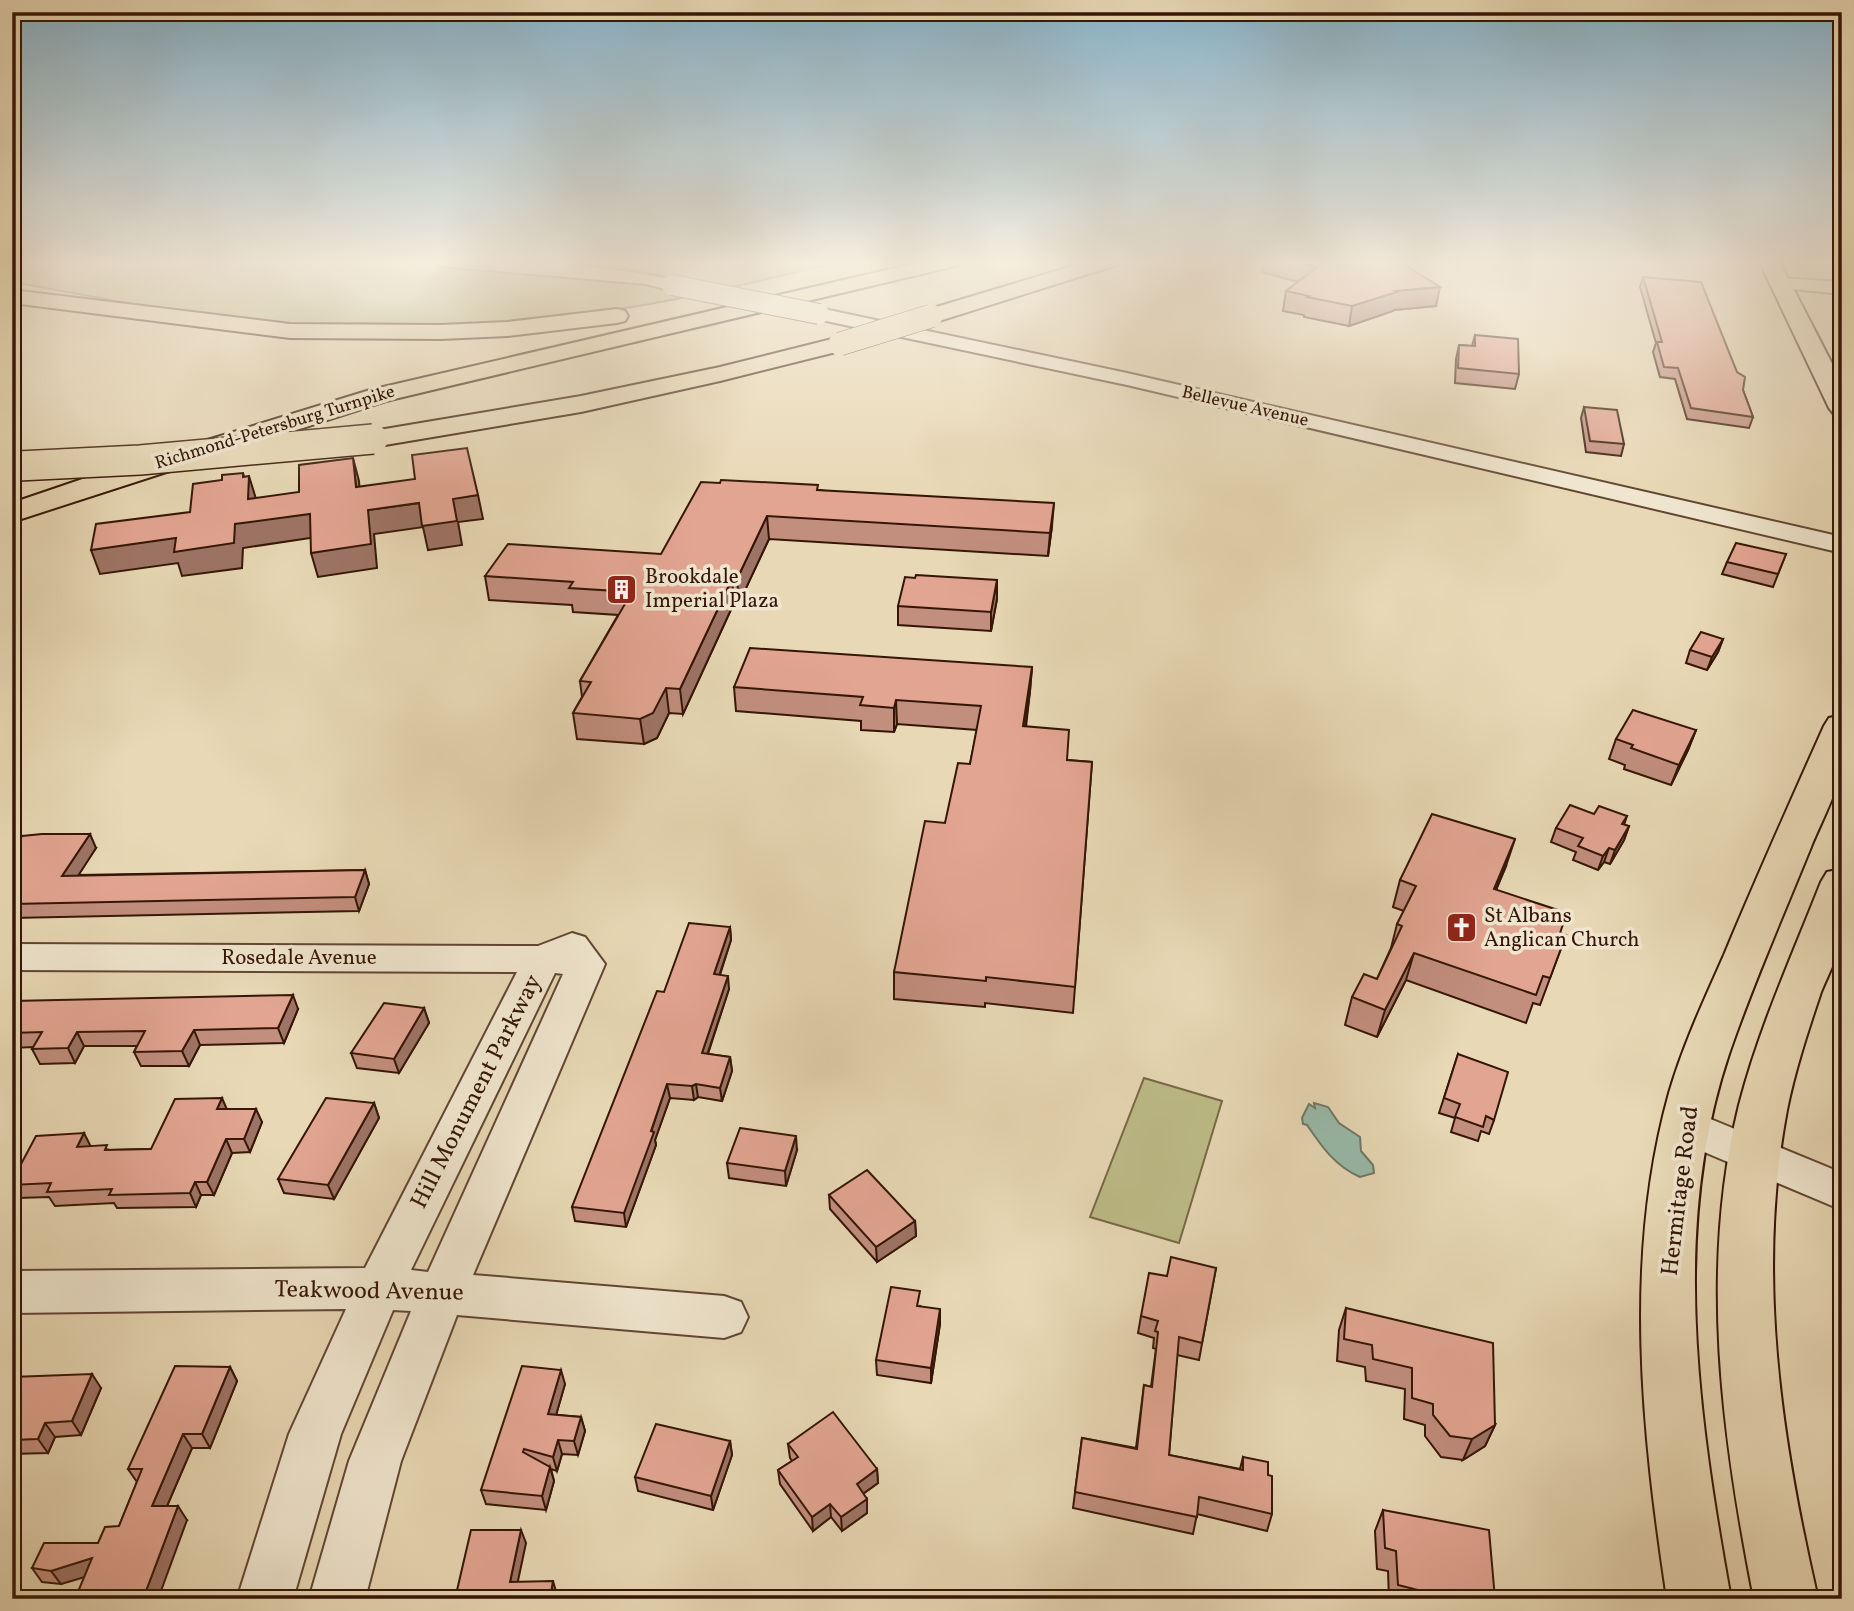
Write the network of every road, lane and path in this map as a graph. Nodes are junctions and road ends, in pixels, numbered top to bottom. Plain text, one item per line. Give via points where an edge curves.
1 (555, 336) edge
2 (632, 336) edge
3 (865, 336) edge
4 (924, 336) edge
5 (1807, 336) edge
6 (1842, 408) edge
7 (14, 474) edge
8 (12, 513) edge
9 (1842, 545) edge
10 (1842, 726) edge
11 (1842, 882) edge
12 (12, 957) edge
13 (543, 959) junction
14 (1686, 1126) junction
15 (1755, 1156) junction
16 (1842, 1192) edge
17 (379, 1288) junction
18 (443, 1291) junction
19 (12, 1292) edge
20 (724, 1317) dead end
21 (265, 1599) edge
22 (337, 1599) edge
23 (1699, 1599) edge
24 (1786, 1599) edge

1 - 7 main road, Richmond-Petersburg Turnpike via 311,396 89,463
2 - 8 main road, Richmond-Petersburg Turnpike via 379,396
3 - 7 main road, bridge via 581,404 373,439
4 - 9 street, Bellevue Avenue, bridge
5 - 6 main road
10 - 14 main road, Hermitage Road via 1722,1010
11 - 15 main road via 1786,1031 1763,1108
12 - 13 street, Rosedale Avenue
13 - 17 street, Hill Monument Parkway
13 - 18 street, Hill Monument Parkway via 572,946 586,964
14 - 15 street
14 - 23 main road, Hermitage Road via 1672,1236 1670,1351 1682,1486
15 - 16 street
15 - 24 main road via 1747,1245 1749,1362 1766,1496
17 - 18 street, Teakwood Avenue
17 - 19 street, Teakwood Avenue
17 - 21 street, Hill Monument Parkway via 316,1434
18 - 20 street, Teakwood Avenue
18 - 22 street, Hill Monument Parkway via 374,1461

